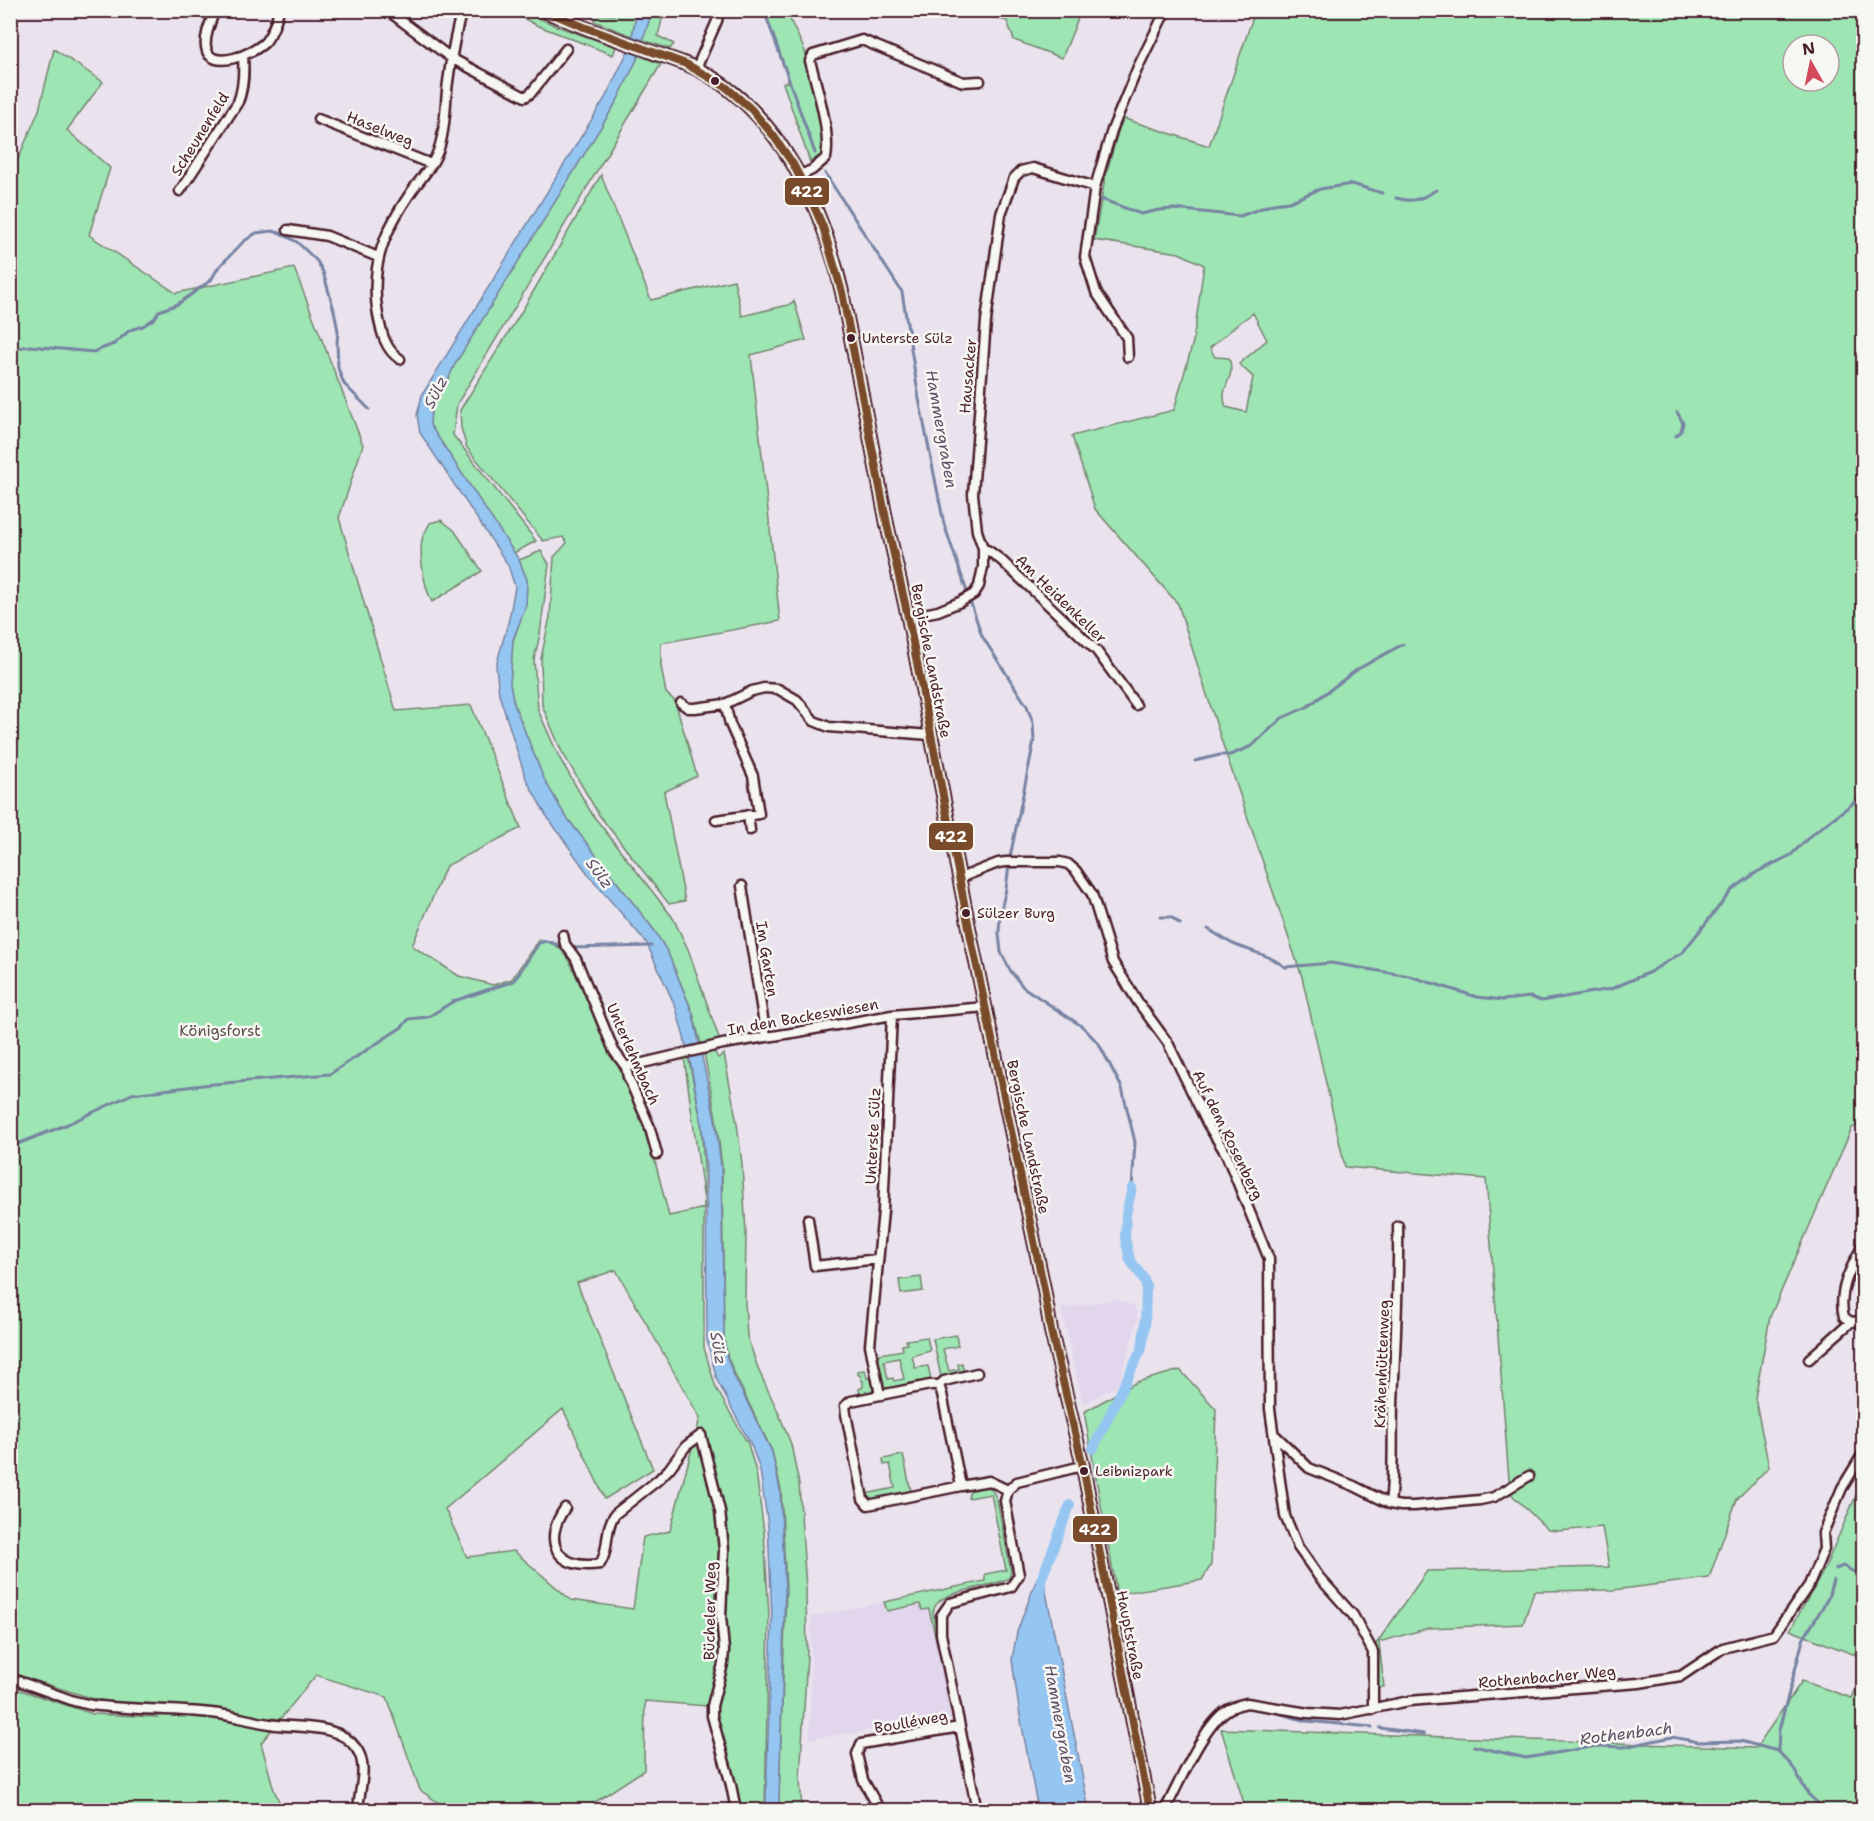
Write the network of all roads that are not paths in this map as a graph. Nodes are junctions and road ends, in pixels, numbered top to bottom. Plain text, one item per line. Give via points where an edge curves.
1 (215, 10) edge
2 (279, 10) edge
3 (387, 10) edge
4 (462, 10) edge
5 (543, 10) edge
6 (719, 10) edge
7 (1166, 10) edge
8 (567, 49) dead end
9 (243, 56) junction
10 (451, 58) junction
11 (696, 69) junction
12 (980, 81) dead end
13 (318, 119) dead end
14 (431, 164) junction
15 (798, 176) junction
16 (1095, 187) junction
17 (180, 191) dead end
18 (288, 230) dead end
19 (378, 257) junction
20 (1128, 357) dead end
21 (400, 359) dead end
22 (982, 548) junction
23 (908, 617) junction
24 (681, 703) dead end
25 (725, 704) junction
26 (1136, 705) dead end
27 (930, 735) junction
28 (748, 815) junction
29 (716, 820) dead end
30 (750, 830) dead end
31 (960, 878) junction
32 (742, 886) dead end
33 (563, 935) dead end
34 (986, 1007) junction
35 (892, 1015) junction
36 (766, 1037) junction
37 (626, 1067) junction
38 (657, 1154) dead end
39 (808, 1219) dead end
40 (1398, 1226) dead end
41 (1863, 1243) edge
42 (878, 1259) junction
43 (1863, 1318) edge
44 (1851, 1322) junction
45 (1809, 1359) dead end
46 (977, 1373) dead end
47 (939, 1386) junction
48 (880, 1395) junction
49 (1273, 1434) junction
50 (1863, 1452) edge
51 (1082, 1466) junction
52 (1529, 1476) dead end
53 (961, 1486) junction
54 (1008, 1490) junction
55 (1390, 1504) junction
56 (565, 1509) dead end
57 (10, 1678) edge
58 (1373, 1709) junction
59 (960, 1727) junction
60 (877, 1805) dead end
61 (358, 1810) edge
62 (736, 1810) edge
63 (977, 1810) edge
64 (1150, 1810) edge
65 (1165, 1810) edge

1 - 9 street via 206,51 223,59
2 - 9 street via 266,40
3 - 10 street
4 - 10 street
5 - 11 main road, Bergische Landstraße
6 - 11 street
7 - 16 street via 1112,130
8 - 10 street via 525,97
9 - 17 street, Scheunenfeld via 238,102
10 - 14 street via 442,139
11 - 15 main road, Bergische Landstraße via 756,112
12 - 15 street via 963,82 862,40 813,55 810,61 828,150 826,158
13 - 14 street, Haselweg
14 - 19 street via 388,230
15 - 23 main road, Bergische Landstraße via 818,214 838,275
16 - 20 street via 1085,257 1096,292 1127,338
16 - 22 street, Hausacker via 1033,168 1021,171 1014,178 1001,214 987,310 975,444 973,494
18 - 19 street via 327,236
19 - 21 street via 379,321 389,349
22 - 23 street, Hausacker via 983,567 974,594 938,610
22 - 26 street, Am Heidenkeller via 1001,560 1096,650
23 - 27 main road, Bergische Landstraße
24 - 25 street via 688,708
25 - 27 street via 752,691 778,689 797,700 814,721 830,727
25 - 28 street via 753,776 759,814
27 - 31 main road, Bergische Landstraße
28 - 29 street
28 - 30 street
31 - 34 main road, Bergische Landstraße
31 - 49 street, Auf dem Rosenberg via 998,863 1060,862 1068,864 1087,886 1113,962 1168,1043 1226,1154 1269,1259
32 - 36 street, Im Garten
33 - 37 street, Unterlehmbach via 614,1051
34 - 35 street, In den Backeswiesen
34 - 51 main road, Bergische Landstraße
35 - 36 street, In den Backeswiesen
35 - 42 street, Unterste Sülz
36 - 37 street, In den Backeswiesen
37 - 38 street, Unterlehmbach
39 - 42 street via 815,1266
40 - 55 street, Krähenhüttenweg
41 - 44 street via 1843,1289 1841,1305 1844,1317
42 - 48 street, Unterste Sülz via 870,1345
43 - 44 street
44 - 45 street
46 - 47 street via 944,1381
47 - 48 street
47 - 53 street
48 - 53 street via 851,1401 846,1406 863,1499 868,1505
49 - 55 street via 1309,1468
49 - 58 street, Auf dem Rosenberg via 1285,1516 1298,1547 1353,1615 1373,1652
50 - 58 street, Rothenbacher Weg via 1823,1533 1824,1549 1809,1586 1774,1635 1723,1648 1681,1676 1639,1683 1409,1701
51 - 54 street via 1017,1482
51 - 64 main road, Hauptstraße
52 - 55 street via 1494,1497 1480,1500 1414,1506
53 - 54 street via 989,1481
54 - 59 street via 1005,1501 1019,1575 1011,1587 950,1603 941,1617 940,1634
56 - 62 street, Bücheler Weg via 554,1540 559,1553 580,1566 600,1564 610,1520 658,1480 686,1446 701,1435 720,1511 724,1550 723,1664 712,1716
57 - 61 street via 91,1705 209,1713 332,1731 348,1738 361,1756
58 - 65 street, Rothenbacher Weg via 1341,1715 1247,1703 1230,1708 1202,1739
59 - 60 street, Boulléweg via 861,1744 857,1754 863,1780
59 - 63 street

